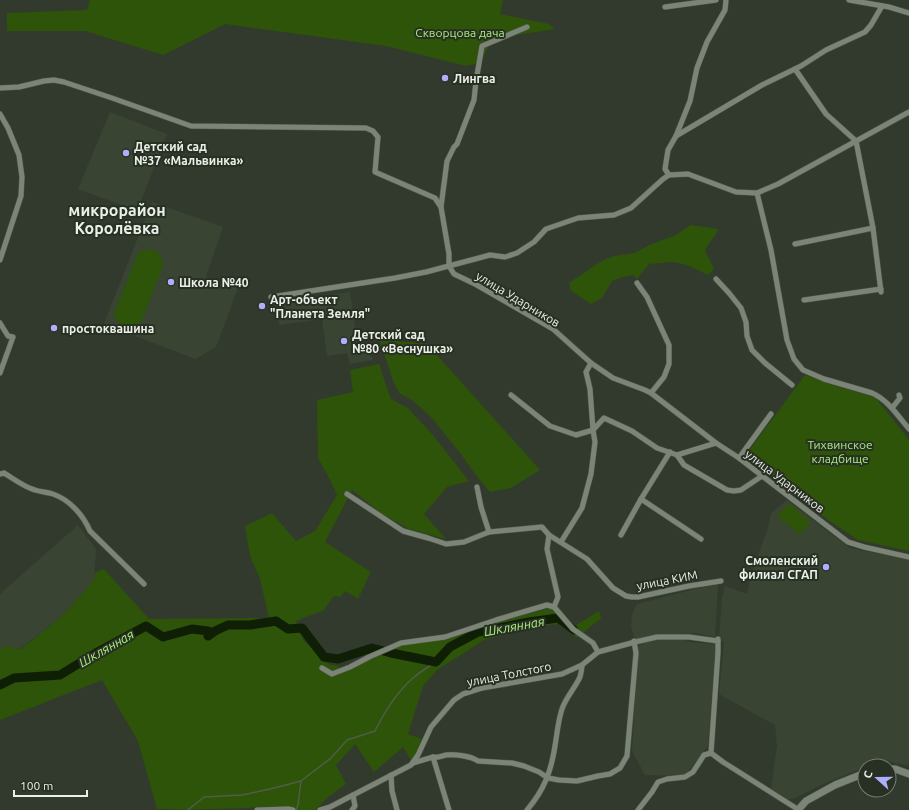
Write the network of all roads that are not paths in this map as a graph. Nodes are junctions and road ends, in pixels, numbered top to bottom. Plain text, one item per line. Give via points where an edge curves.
1 (716, 0) edge
2 (726, 0) edge
3 (849, 0) edge
4 (882, 6) junction
5 (665, 7) dead end
6 (909, 13) edge
7 (527, 27) dead end
8 (795, 69) junction
9 (0, 88) edge
10 (909, 112) edge
11 (0, 114) edge
12 (676, 136) junction
13 (856, 141) junction
14 (669, 175) junction
15 (757, 194) junction
16 (441, 207) junction
17 (873, 228) junction
18 (795, 244) dead end
19 (0, 260) edge
20 (449, 266) junction
21 (716, 279) dead end
22 (637, 283) dead end
23 (270, 296) dead end
24 (804, 300) dead end
25 (0, 324) edge
26 (591, 363) junction
27 (0, 373) edge
28 (792, 385) dead end
29 (652, 393) junction
30 (511, 395) dead end
31 (899, 395) dead end
32 (892, 408) junction
33 (771, 414) dead end
34 (909, 429) edge
35 (593, 430) junction
36 (716, 443) junction
37 (670, 452) junction
38 (677, 455) junction
39 (739, 458) junction
40 (0, 474) edge
41 (762, 476) junction
42 (477, 487) dead end
43 (347, 494) dead end
44 (641, 499) junction
45 (489, 532) junction
46 (549, 534) junction
47 (621, 535) dead end
48 (700, 539) dead end
49 (561, 542) junction
50 (909, 558) edge
51 (721, 581) dead end
52 (144, 584) dead end
53 (554, 607) junction
54 (634, 641) junction
55 (598, 652) junction
56 (582, 665) junction
57 (322, 668) dead end
58 (711, 753) junction
59 (433, 757) junction
60 (410, 765) junction
61 (897, 770) edge
62 (909, 774) edge
63 (391, 775) junction
64 (857, 776) edge
65 (548, 778) junction
66 (353, 795) junction
67 (257, 810) edge
68 (292, 810) edge
69 (320, 810) edge
70 (352, 810) edge
71 (397, 810) edge
72 (449, 810) edge
73 (526, 810) edge
74 (638, 810) edge
75 (798, 810) edge

1 - 5 street
2 - 12 street via 725,10 707,42 697,68 690,101
3 - 4 street
4 - 6 street
4 - 8 street via 865,32 826,50
7 - 16 street via 482,46 474,100 457,144 447,161
8 - 12 street via 762,85
8 - 13 street via 826,114
9 - 16 street via 54,80 191,126 366,128 378,137 375,172 435,198
10 - 13 street
11 - 19 street via 19,154 22,177 21,196
12 - 14 street via 668,150 665,168
13 - 15 street
13 - 17 street
14 - 15 street via 688,174 736,192
14 - 20 street via 631,208 614,215 578,218 546,229 534,242 505,257 490,255
15 - 32 street via 771,250 787,340 794,358 803,370 872,393
16 - 20 street
17 - 18 street
17 - 24 street via 881,291
20 - 23 street via 395,278
20 - 26 street, улица Ударников via 454,274 553,329
21 - 28 street via 741,308 752,350
22 - 29 street via 647,297 669,345 669,364
25 - 27 street via 8,336 13,338
26 - 29 street, улица Ударников via 613,378
26 - 35 street via 586,372
29 - 36 street, улица Ударников
30 - 35 street via 550,426 576,435
31 - 32 street via 900,398
32 - 34 street
33 - 39 street
35 - 37 street via 604,418 632,431 657,448
35 - 49 street via 595,442 591,474 582,508
36 - 38 street
36 - 39 street, улица Ударников
37 - 38 street
37 - 44 street
38 - 41 street via 684,465 728,490 741,490
39 - 41 street, улица Ударников
40 - 52 street via 4,473 29,488 52,494 71,504 90,531
41 - 50 street, улица Ударников via 848,542
42 - 45 street
43 - 45 street, улица КИМ via 403,531 446,544 464,542
44 - 47 street
44 - 48 street
45 - 46 street, улица КИМ via 542,527
46 - 49 street, улица КИМ
46 - 53 street via 547,549 558,597
49 - 51 street, улица КИМ via 587,559 613,588 626,596 638,597
53 - 55 street via 573,630 593,643
53 - 57 street via 547,605 445,637 401,642 332,674
54 - 55 street, улица Толстого
54 - 58 street, улица Толстого via 689,636 718,640
54 - 65 street via 636,653 627,756 624,762 610,774 577,780
55 - 56 street, улица Толстого
56 - 60 street, улица Толстого via 562,674 482,688 463,694 454,700 431,727 418,755
56 - 65 street via 580,676 562,711
58 - 74 street via 704,756 693,772 685,777 658,782
58 - 75 street
59 - 60 street
59 - 65 street via 446,755 474,758 478,761 512,763 539,772
59 - 72 street
60 - 63 street, улица Толстого
61 - 62 main road
63 - 66 street, улица Толстого
63 - 71 street
64 - 75 main road via 806,801
65 - 73 street via 539,795
66 - 69 street, улица Толстого
66 - 70 street via 355,806
67 - 68 street

